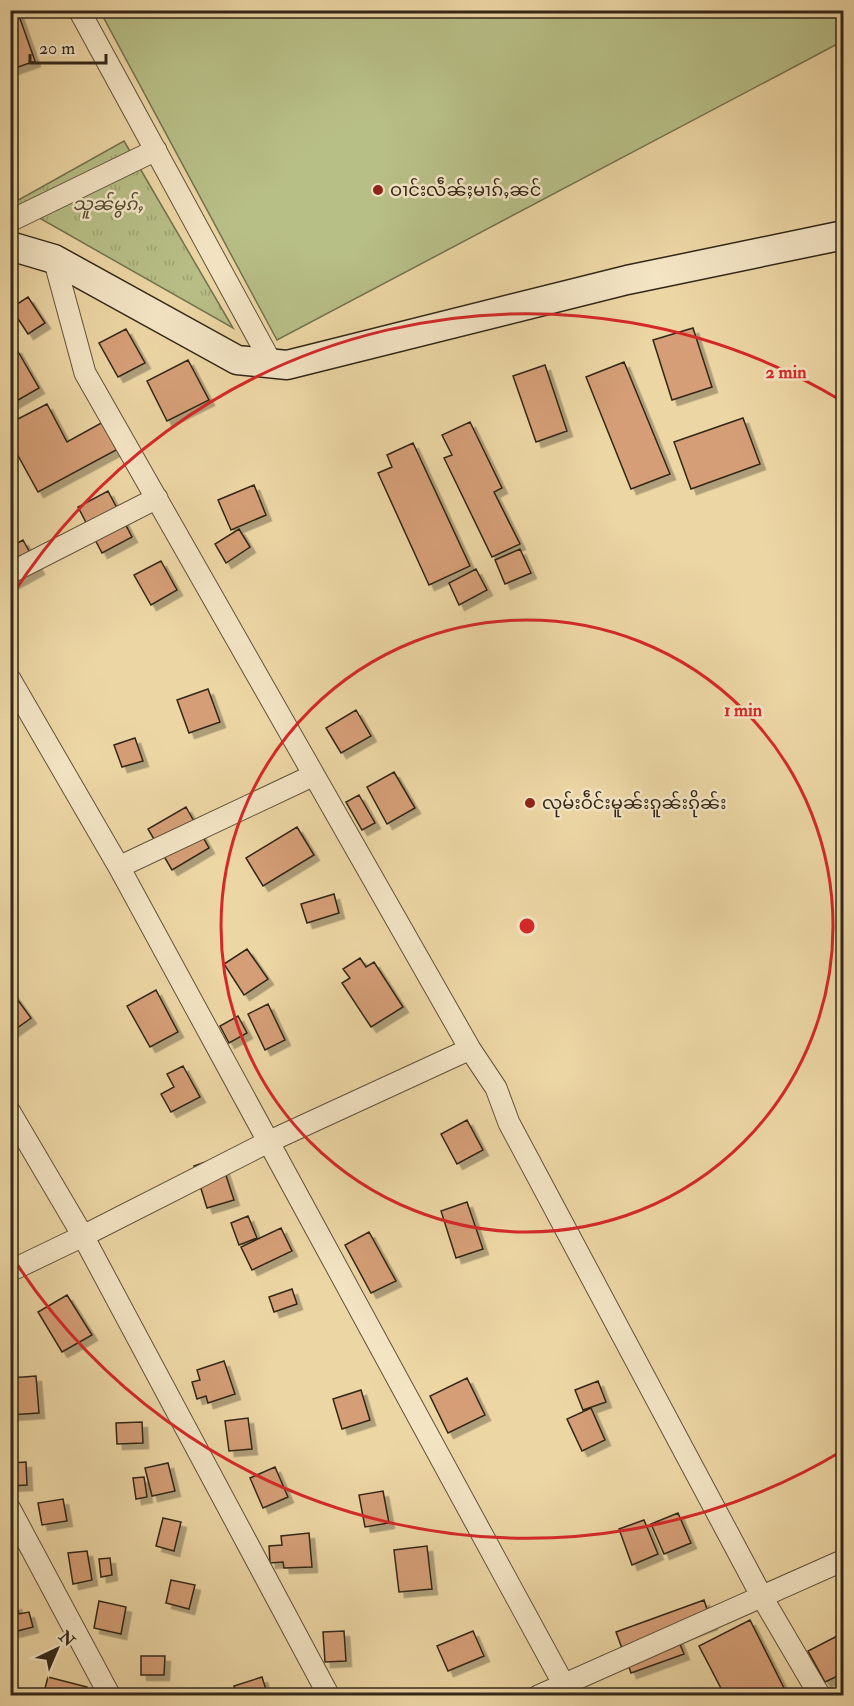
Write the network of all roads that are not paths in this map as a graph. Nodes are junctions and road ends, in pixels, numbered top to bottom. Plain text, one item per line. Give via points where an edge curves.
1 (79, 10) edge
2 (156, 150) junction
3 (10, 221) edge
4 (843, 235) edge
5 (10, 246) edge
6 (54, 259) junction
7 (272, 364) junction
8 (157, 498) junction
9 (10, 573) edge
10 (10, 679) edge
11 (314, 775) junction
12 (119, 867) junction
13 (470, 1049) junction
14 (10, 1112) edge
15 (268, 1142) junction
16 (83, 1236) junction
17 (10, 1271) edge
18 (10, 1509) edge
19 (843, 1560) edge
20 (762, 1597) junction
21 (567, 1689) edge
22 (110, 1695) edge
23 (329, 1695) edge
24 (538, 1695) edge
25 (820, 1695) edge

1 - 2 street
2 - 3 street
2 - 7 street
4 - 7 main road via 627,280 287,365
5 - 6 main road
6 - 7 main road via 237,360
6 - 8 street via 85,373
8 - 9 street
8 - 11 street
10 - 12 street
11 - 12 street
11 - 13 street
12 - 15 street
13 - 15 street
13 - 20 street via 496,1088 509,1123
14 - 16 street
15 - 16 street
15 - 21 street
16 - 17 street
16 - 23 street
18 - 22 street
19 - 20 street
20 - 21 street
20 - 25 street
21 - 24 street

